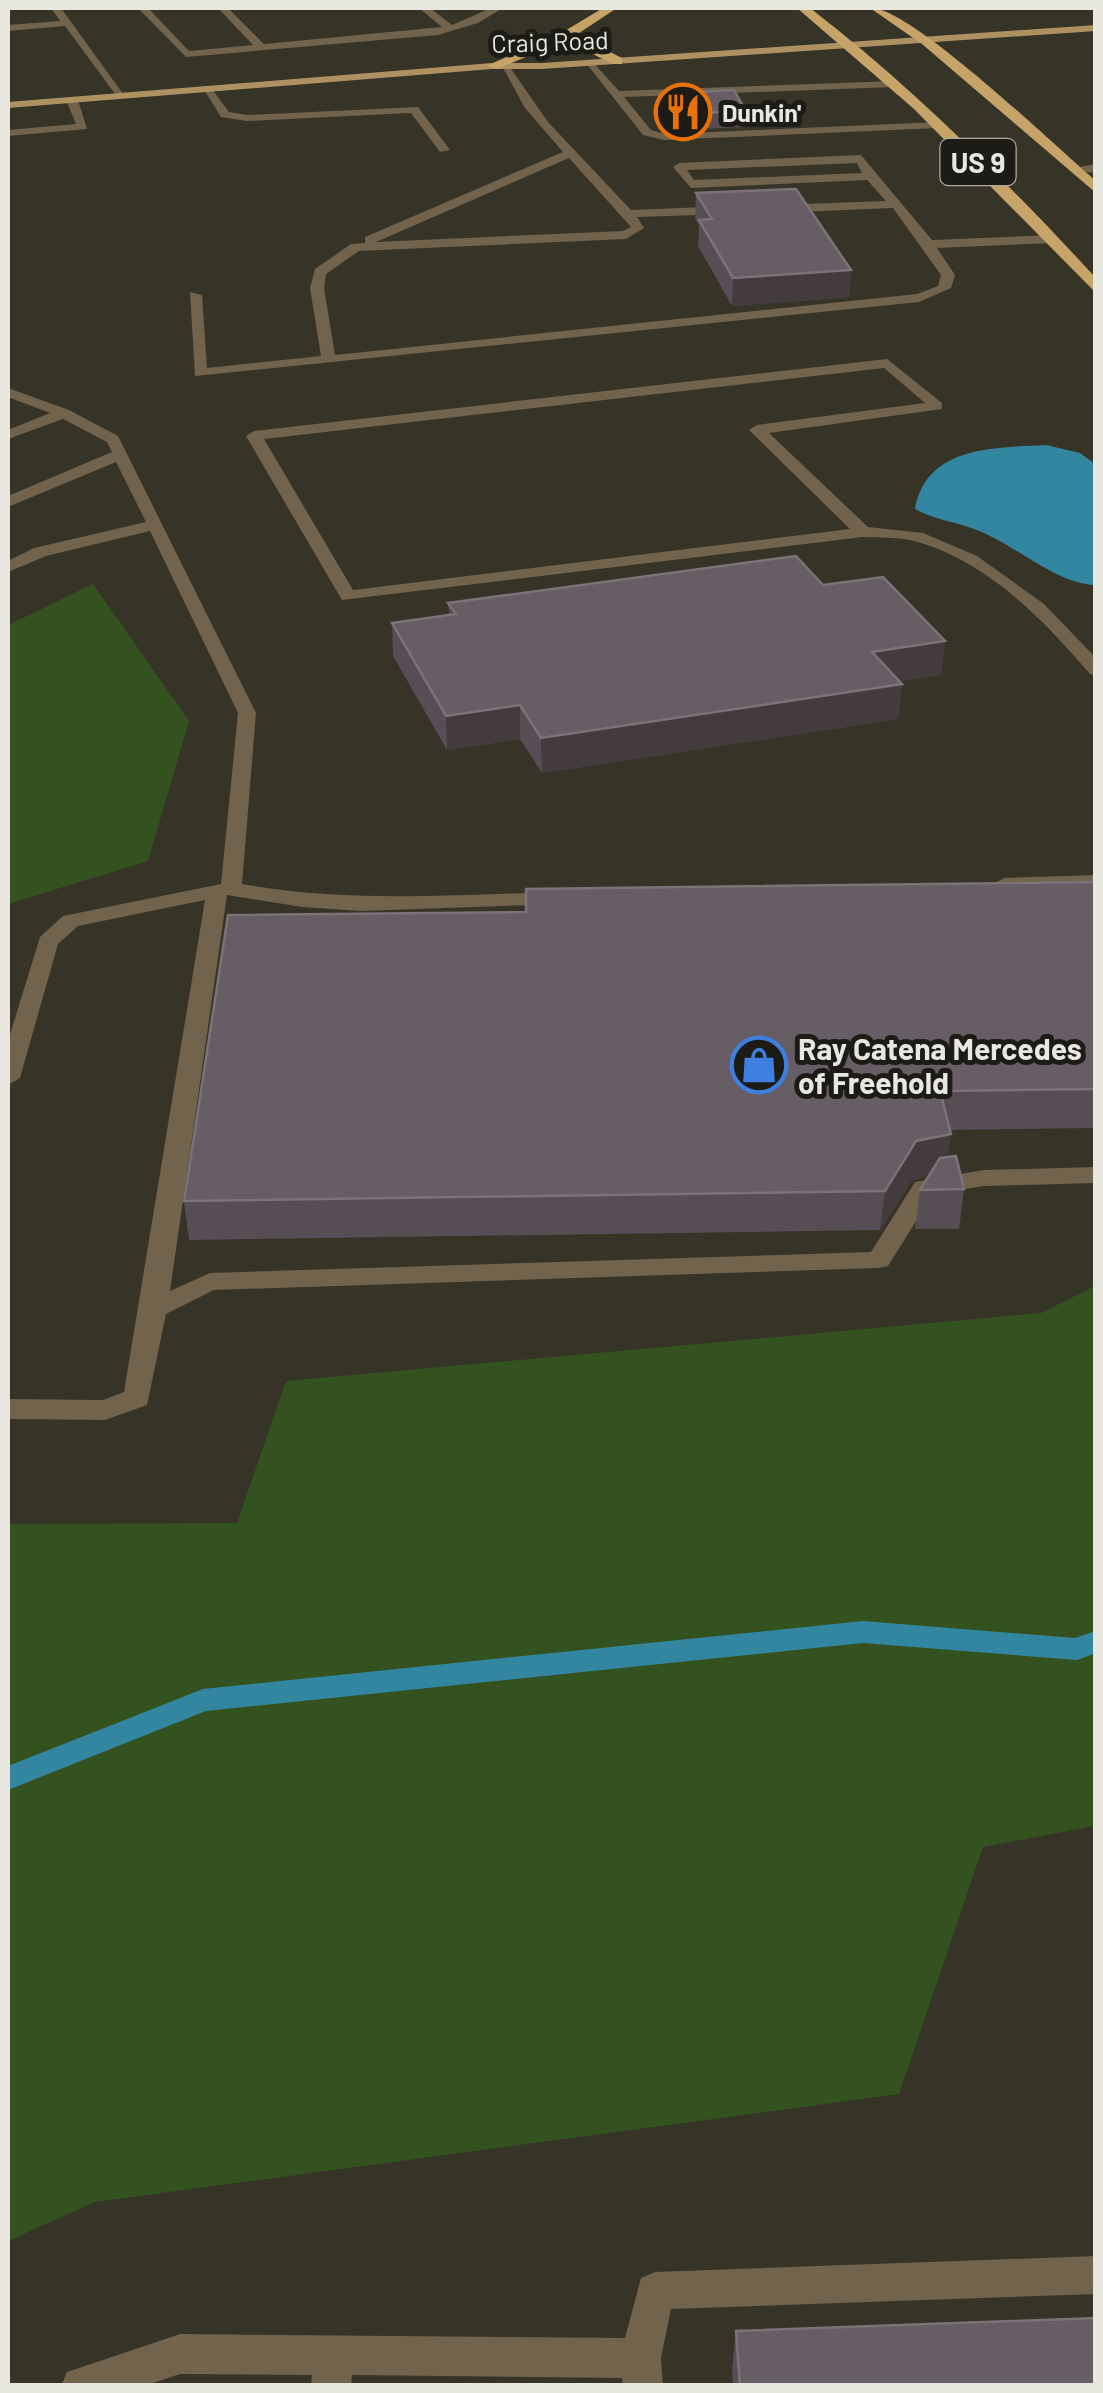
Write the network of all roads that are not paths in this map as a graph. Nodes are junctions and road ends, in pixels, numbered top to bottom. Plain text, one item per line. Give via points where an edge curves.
1 (56, 8) edge
2 (143, 8) edge
3 (222, 8) edge
4 (424, 8) edge
5 (498, 8) edge
6 (610, 8) edge
7 (803, 8) edge
8 (876, 8) edge
9 (68, 23) junction
10 (8, 28) edge
11 (1096, 28) edge
12 (451, 29) junction
13 (567, 35) junction
14 (926, 40) junction
15 (850, 46) junction
16 (262, 48) junction
17 (617, 62) junction
18 (591, 63) junction
19 (499, 66) junction
20 (894, 84) junction
21 (720, 89) junction
22 (207, 90) junction
23 (618, 94) junction
24 (122, 96) junction
25 (72, 100) junction
26 (8, 104) edge
27 (732, 104) edge
28 (744, 119) edge
29 (939, 125) junction
30 (8, 133) edge
31 (756, 134) junction
32 (444, 150) dead end
33 (573, 152) junction
34 (1096, 168) edge
35 (1074, 169) junction
36 (870, 176) junction
37 (1096, 189) edge
38 (896, 204) junction
39 (762, 209) edge
40 (743, 210) edge
41 (628, 214) junction
42 (1051, 239) junction
43 (928, 244) junction
44 (356, 246) junction
45 (1096, 288) edge
46 (194, 295) dead end
47 (329, 359) junction
48 (8, 392) edge
49 (64, 413) junction
50 (8, 436) edge
51 (121, 454) junction
52 (8, 502) edge
53 (156, 524) junction
54 (863, 532) junction
55 (8, 567) edge
56 (1096, 670) edge
57 (1096, 881) edge
58 (976, 885) edge
59 (224, 889) junction
60 (579, 898) edge
61 (8, 1078) edge
62 (1096, 1175) edge
63 (154, 1309) junction
64 (8, 1409) edge
65 (1096, 2274) edge
66 (332, 2371) edge
67 (642, 2372) edge
68 (81, 2386) edge

1 - 9 lane
2 - 16 lane via 186,54
3 - 16 lane
4 - 12 lane
5 - 12 lane
6 - 13 highway
7 - 15 highway, US 9
8 - 14 highway, US 9
9 - 10 lane
9 - 24 lane
11 - 14 main road, Craig Road
12 - 16 lane
13 - 17 highway
13 - 19 highway
14 - 15 main road, Craig Road
14 - 35 highway, US 9
15 - 17 main road, Craig Road
15 - 20 highway, US 9
17 - 18 main road, Craig Road
18 - 19 main road, Craig Road
18 - 23 lane
19 - 22 main road, Craig Road
19 - 33 lane
20 - 21 lane
20 - 29 highway, US 9
21 - 23 lane
21 - 27 lane
22 - 24 main road, Craig Road
22 - 32 lane via 225,114 247,118 414,109
23 - 31 lane via 647,133
24 - 25 main road, Craig Road
25 - 26 main road, Craig Road
25 - 30 lane via 83,127
28 - 31 lane
29 - 31 lane
29 - 42 highway, US 9
33 - 41 lane
33 - 44 lane
34 - 35 lane
35 - 37 highway, US 9
36 - 36 lane via 861,159 679,168 691,184
36 - 38 lane
38 - 39 lane
38 - 43 lane
40 - 41 lane
41 - 44 lane via 638,228 626,235
42 - 43 lane
42 - 45 highway, US 9
43 - 47 lane via 948,275 944,288 918,298
44 - 47 lane via 320,272
46 - 47 lane via 200,373
48 - 49 lane
49 - 50 lane
49 - 51 lane via 113,439
51 - 52 lane
51 - 53 lane
53 - 55 lane via 40,552
53 - 59 lane via 248,713
54 - 54 lane via 348,596 254,436 888,363 937,406 757,430
54 - 56 lane via 915,536 999,574 1048,613
57 - 58 lane
59 - 60 lane via 361,905
59 - 61 lane via 71,921 48,942
59 - 63 lane
62 - 63 lane via 984,1178 924,1188 879,1260 210,1282
63 - 64 lane via 136,1398 105,1410
65 - 67 lane via 655,2291
66 - 67 lane
66 - 68 lane via 180,2354

